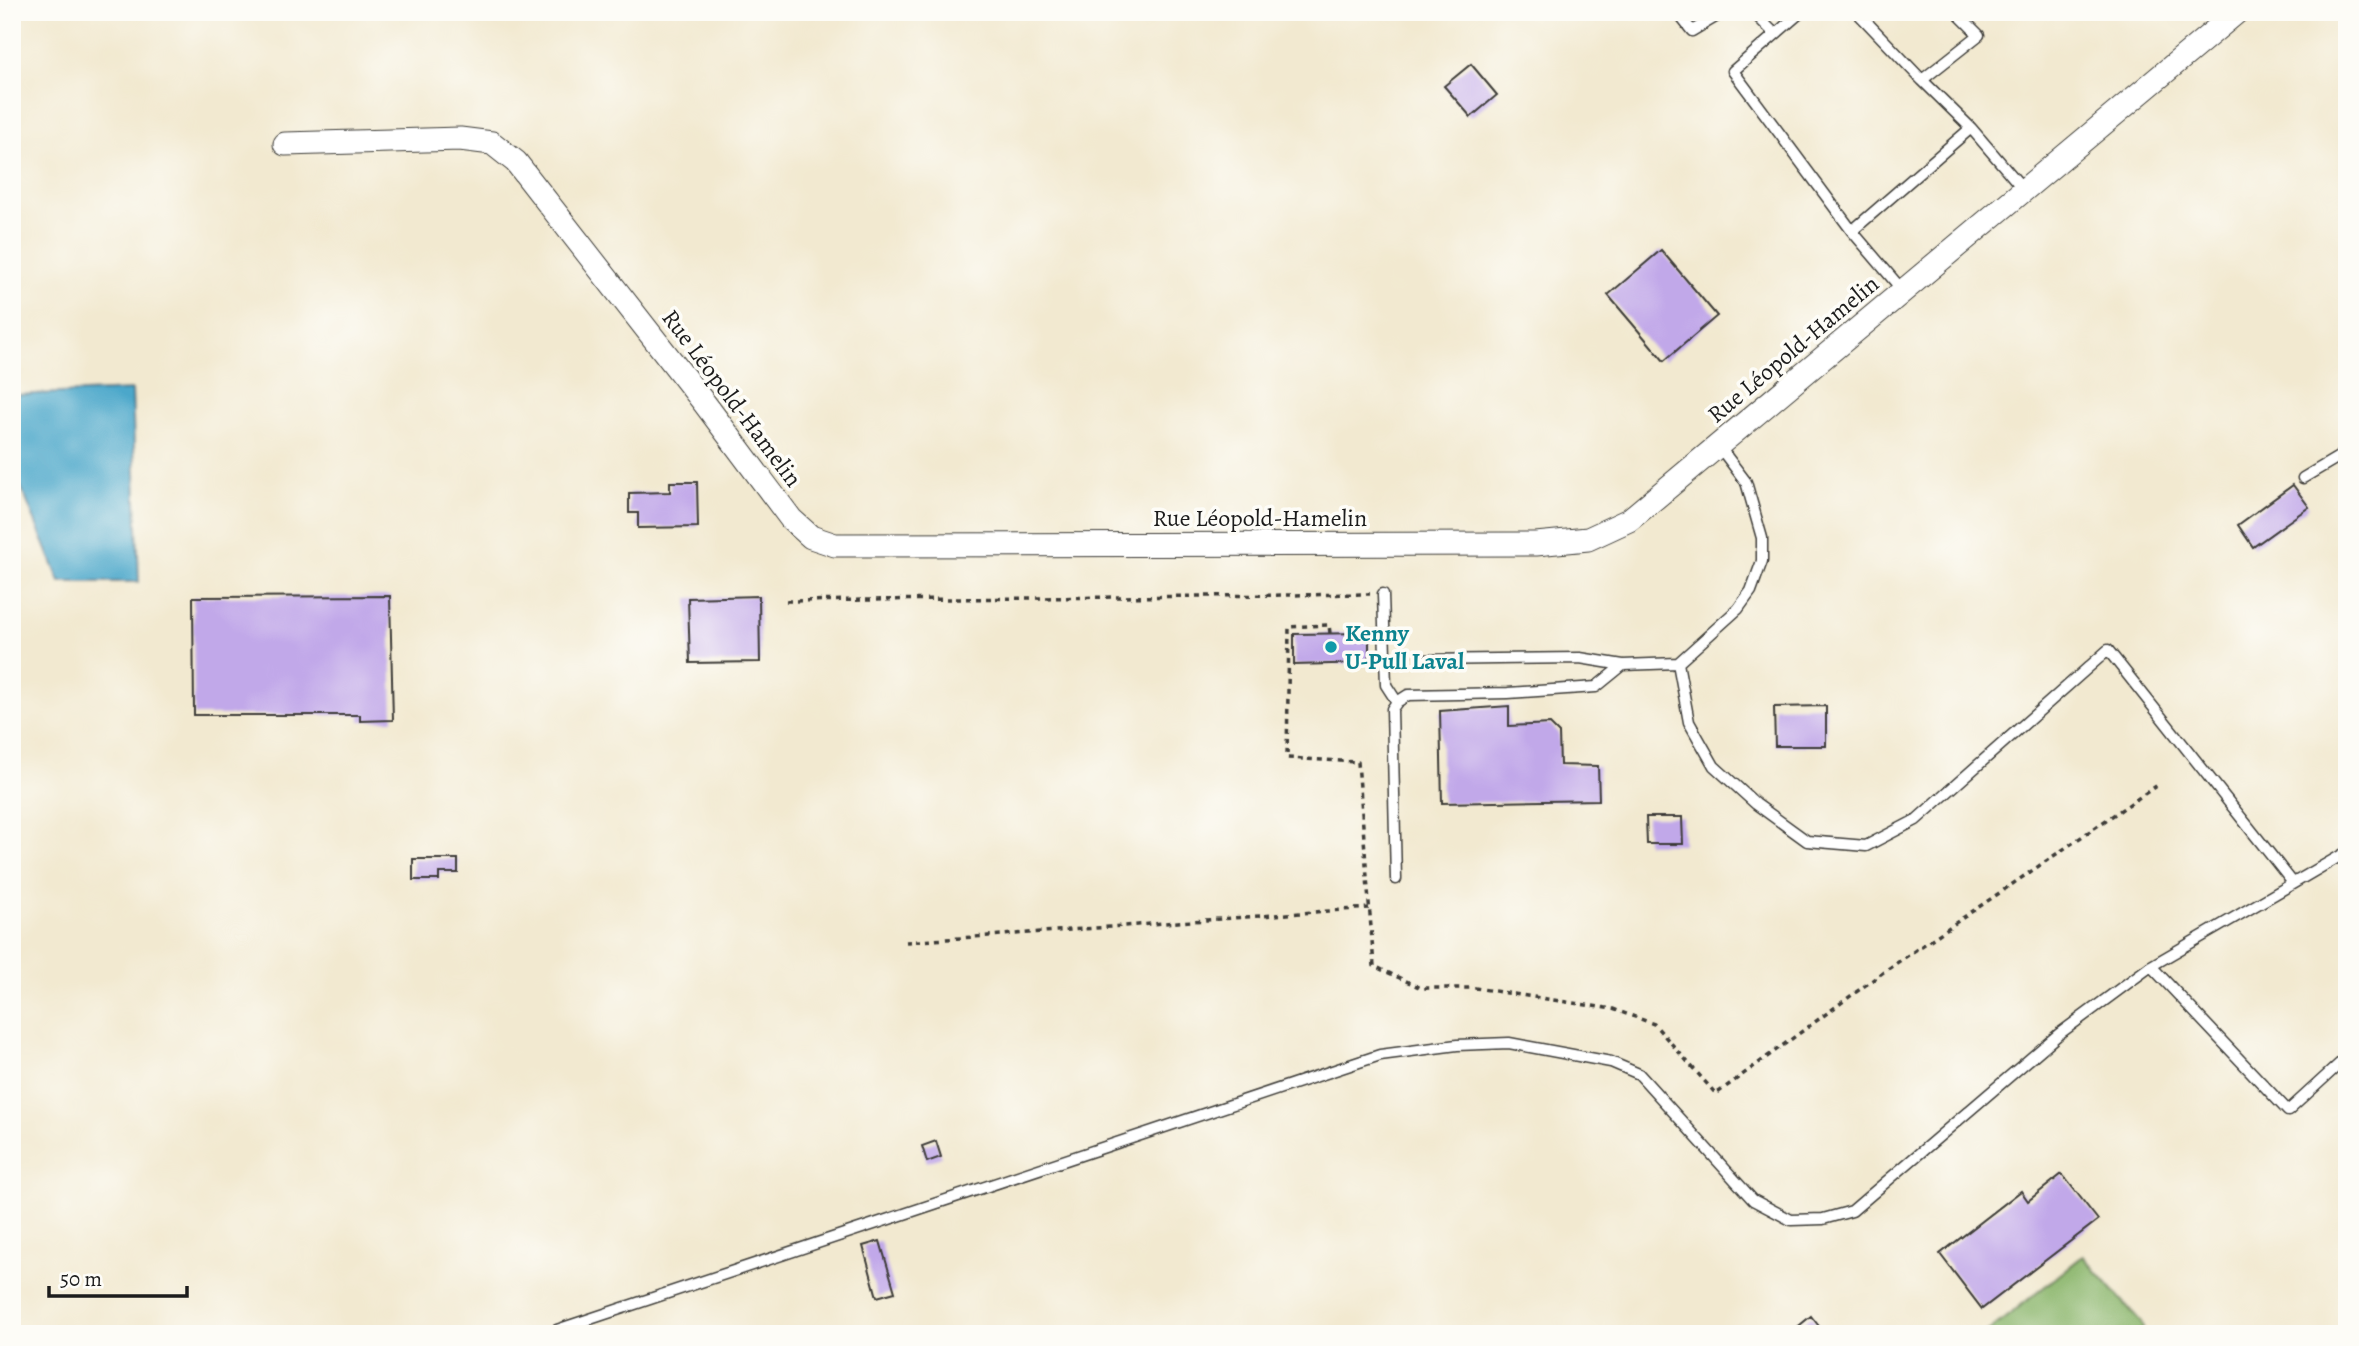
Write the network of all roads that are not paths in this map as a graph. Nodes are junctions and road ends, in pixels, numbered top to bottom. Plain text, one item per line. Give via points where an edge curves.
1 (1677, 12) edge
2 (1724, 12) edge
3 (1753, 12) edge
4 (1801, 12) edge
5 (1857, 12) edge
6 (1956, 12) edge
7 (2237, 12) edge
8 (1775, 34) junction
9 (1922, 80) junction
10 (1971, 128) junction
11 (285, 144) dead end
12 (2024, 190) junction
13 (1852, 231) junction
14 (1903, 291) junction
15 (1718, 445) junction
16 (2347, 452) edge
17 (2303, 478) dead end
18 (1383, 594) road end
19 (1425, 660) dead end
20 (1678, 663) junction
21 (1623, 665) junction
22 (1397, 702) junction
23 (2347, 852) edge
24 (1395, 878) dead end
25 (2293, 883) junction
26 (2151, 966) junction
27 (2347, 1057) edge
28 (557, 1330) dead end

1 - 2 lane via 1692,31
3 - 8 lane
4 - 8 lane
5 - 9 lane
6 - 9 lane via 1979,35
7 - 12 street, Rue Léopold-Hamelin
8 - 13 lane via 1734,71
9 - 10 lane
10 - 12 lane
10 - 13 lane
11 - 15 street, Rue Léopold-Hamelin via 460,139 492,143 516,162 792,519 811,537 835,545 1536,544 1588,540 1629,520
12 - 14 street, Rue Léopold-Hamelin
13 - 14 lane
14 - 15 street, Rue Léopold-Hamelin
15 - 20 lane via 1746,482 1762,538 1762,561 1751,591 1738,609
16 - 17 lane
18 - 22 lane via 1386,685
19 - 21 lane via 1580,658
20 - 21 lane
20 - 25 lane via 1689,722 1714,766 1807,841 1866,846 1916,820 2108,650
21 - 22 lane via 1596,687 1408,695
22 - 24 lane via 1392,709
23 - 25 lane
25 - 26 lane
26 - 27 lane via 2288,1111
26 - 28 lane via 2059,1034 1852,1210 1823,1219 1791,1220 1753,1200 1639,1074 1611,1062 1509,1043 1457,1045 1380,1055

